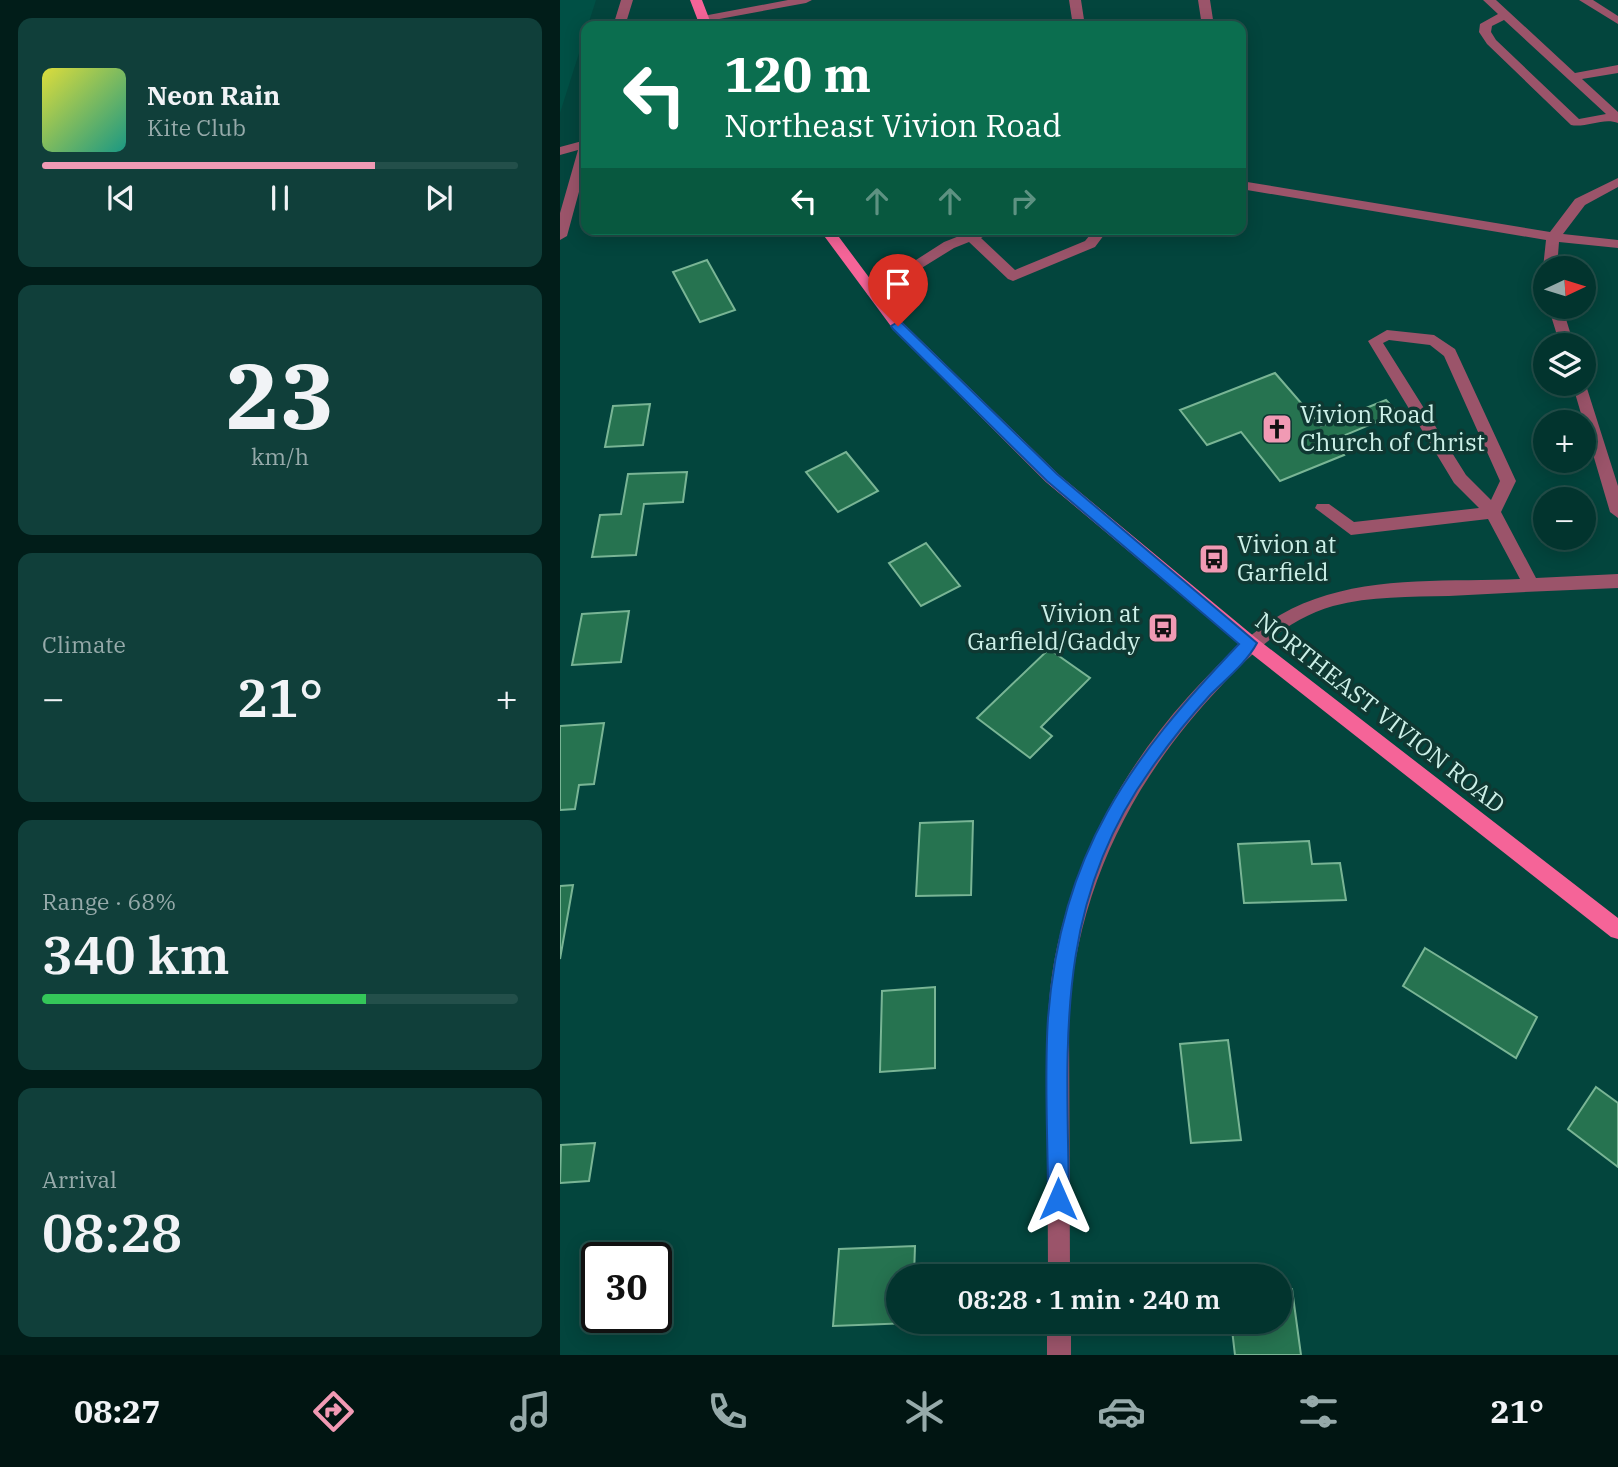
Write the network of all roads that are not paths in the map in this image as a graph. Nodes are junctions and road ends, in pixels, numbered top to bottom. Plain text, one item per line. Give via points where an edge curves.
1 (626, 0) edge
2 (696, 0) edge
3 (806, 0) edge
4 (1075, 0) edge
5 (1204, 0) edge
6 (1489, 0) edge
7 (1585, 0) edge
8 (1613, 0) edge
9 (1618, 10) edge
10 (1505, 15) junction
11 (1618, 20) edge
12 (620, 21) edge
13 (703, 21) edge
14 (713, 21) edge
15 (1078, 21) edge
16 (1207, 21) edge
17 (1618, 69) edge
18 (1573, 77) junction
19 (1617, 117) edge
20 (581, 145) edge
21 (560, 151) edge
22 (581, 162) edge
23 (1618, 182) edge
24 (1246, 186) edge
25 (831, 235) edge
26 (1097, 235) edge
27 (560, 236) edge
28 (971, 236) joint
29 (1553, 237) junction
30 (1618, 244) edge
31 (1551, 256) edge
32 (873, 292) junction
33 (1582, 396) edge
34 (1323, 508) dead end
35 (1493, 512) junction
36 (1618, 512) edge
37 (1618, 581) edge
38 (1531, 585) junction
39 (1250, 643) junction
40 (1618, 930) edge
41 (1059, 1264) edge
42 (1059, 1334) edge
43 (1059, 1355) edge

1 - 12 street
2 - 13 main road
3 - 14 street
4 - 15 street
5 - 16 street
6 - 10 street
7 - 11 street
8 - 9 street
10 - 18 street
10 - 19 street via 1486,24 1491,42 1575,121 1586,124
17 - 18 street
18 - 19 street
20 - 21 street
22 - 27 street
23 - 29 street via 1580,202
24 - 29 street
25 - 32 main road, NORTHEAST VIVION ROAD
26 - 28 street via 1090,244 1013,276
28 - 32 street
29 - 30 street
29 - 31 street
32 - 39 main road, NORTHEAST VIVION ROAD via 898,326 1052,478
33 - 36 street
34 - 35 street via 1352,529
35 - 35 street via 1508,481 1450,353 1434,340 1387,335 1375,341 1460,480
35 - 38 street
37 - 38 street
38 - 39 street via 1355,594 1282,620
39 - 40 main road, NORTHEAST VIVION ROAD
39 - 41 street via 1189,707 1144,764 1117,807 1077,905 1058,1019
42 - 43 street

